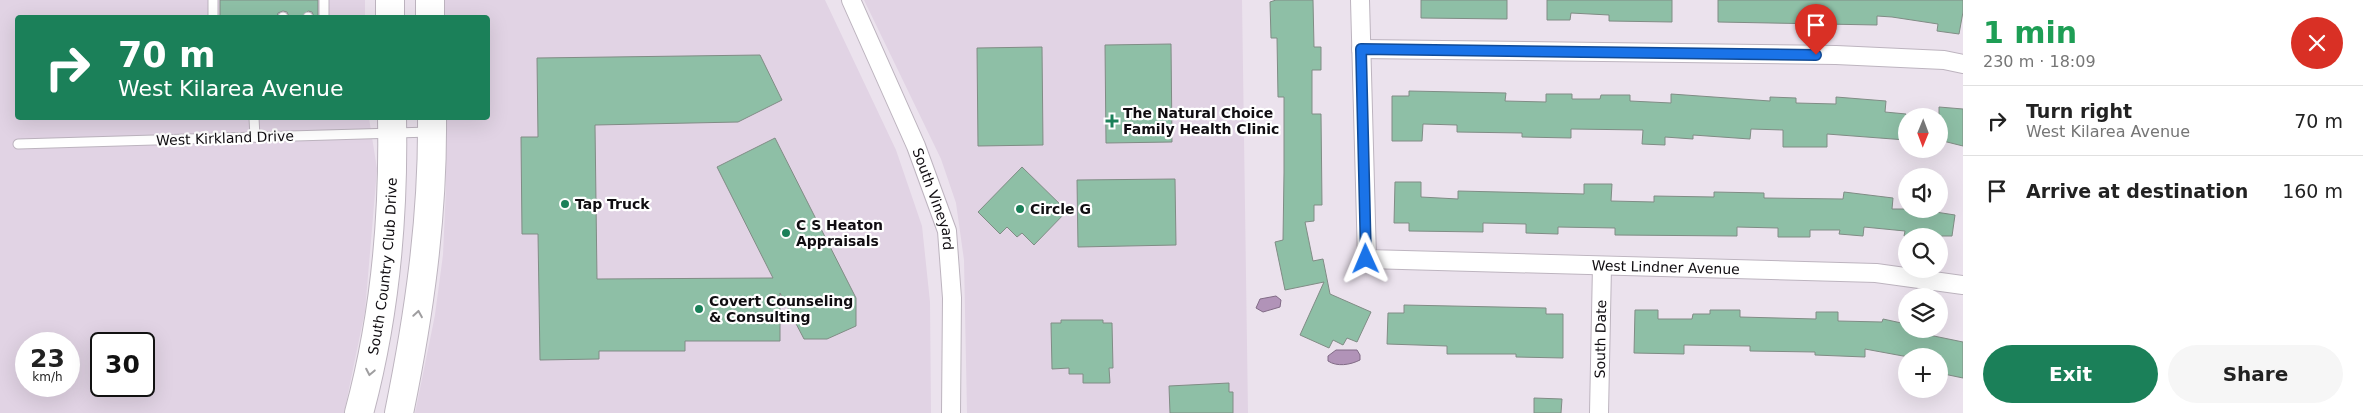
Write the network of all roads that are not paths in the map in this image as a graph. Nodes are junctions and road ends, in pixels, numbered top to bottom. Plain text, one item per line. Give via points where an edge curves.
1 (213, 0) edge
2 (324, 0) edge
3 (390, 0) edge
4 (430, 0) edge
5 (851, 0) edge
6 (1360, 0) edge
7 (213, 15) edge
8 (324, 15) edge
9 (390, 15) edge
10 (430, 15) edge
11 (1361, 49) junction
12 (1963, 64) edge
13 (255, 120) edge
14 (392, 125) edge
15 (432, 125) edge
16 (255, 137) junction
17 (18, 144) dead end
18 (1602, 266) junction
19 (1963, 285) edge
20 (360, 413) edge
21 (399, 413) edge
22 (951, 413) edge
23 (1599, 413) edge

1 - 7 lane
2 - 8 lane
3 - 9 main road
4 - 10 main road
5 - 22 street, South Vineyard via 916,146 947,231 952,298
6 - 11 street
11 - 12 street via 1836,55 1944,60
11 - 18 street, West Lindner Avenue via 1366,259
13 - 16 lane
14 - 15 lane, West Kirkland Drive
14 - 16 lane, West Kirkland Drive
14 -> 20 main road, South Country Club Drive via 393,175 386,268 378,328
21 -> 15 main road via 418,311 429,226
16 - 17 lane, West Kirkland Drive
18 - 19 street, West Lindner Avenue via 1876,273
18 - 23 street, South Date

